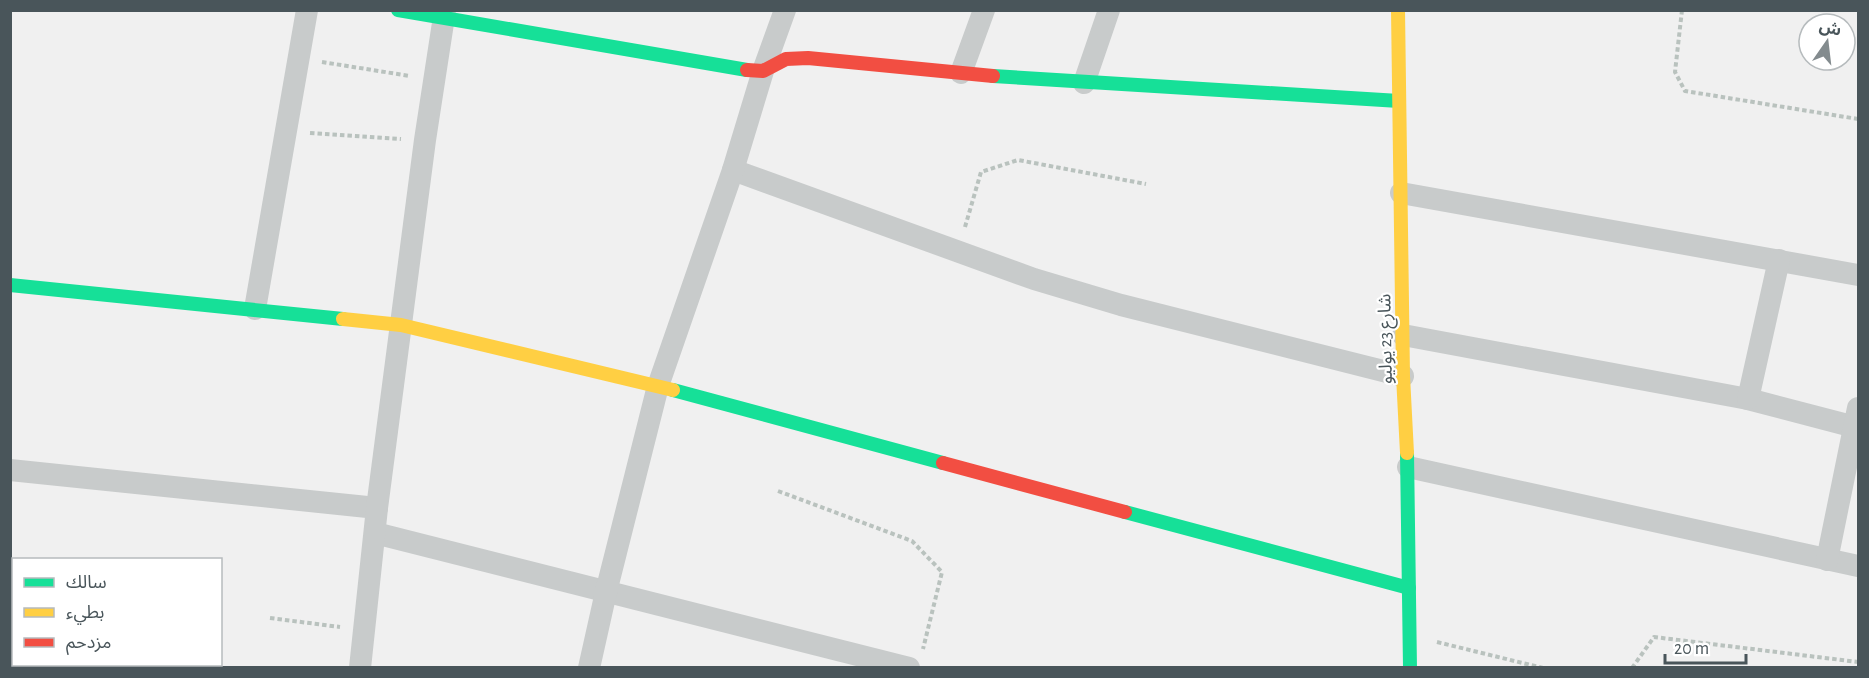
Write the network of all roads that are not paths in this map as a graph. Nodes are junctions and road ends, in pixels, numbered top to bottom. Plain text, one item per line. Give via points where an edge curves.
1 (306, 10) edge
2 (398, 10) edge
3 (785, 10) edge
4 (984, 10) edge
5 (1109, 10) edge
6 (1398, 10) edge
7 (444, 14) edge
8 (763, 70) junction
9 (961, 74) junction
10 (1084, 83) junction
11 (1400, 101) junction
12 (733, 170) junction
13 (1401, 193) junction
14 (1779, 260) junction
15 (1858, 275) edge
16 (10, 285) edge
17 (255, 309) junction
18 (401, 325) junction
19 (1403, 335) junction
20 (1403, 376) junction
21 (658, 386) junction
22 (1748, 399) junction
23 (1857, 417) edge
24 (1408, 467) junction
25 (10, 470) edge
26 (377, 508) junction
27 (375, 533) junction
28 (1827, 560) junction
29 (1858, 566) edge
30 (1409, 588) junction
31 (606, 592) junction
32 (915, 662) edge
33 (360, 668) edge
34 (589, 668) edge
35 (1410, 668) edge

1 - 17 street
2 - 7 street
3 - 8 street
4 - 9 street
5 - 10 street
6 - 11 street, شارع 23 يوليو
7 - 8 street via 714,66
7 - 18 street
8 - 9 street via 794,58
8 - 12 street
9 - 10 street
10 - 11 street
11 - 13 street, شارع 23 يوليو
12 - 20 street via 1034,279 1121,305
12 - 21 street
13 - 14 street
13 - 19 street, شارع 23 يوليو
14 - 15 street
14 - 22 street
16 - 17 street
17 - 18 street
18 - 21 street
18 - 26 street
19 - 20 street, شارع 23 يوليو
19 - 22 street
20 - 24 street, شارع 23 يوليو
21 - 30 street
21 - 31 street
22 - 23 street
23 - 28 street
24 - 28 street
24 - 30 street, شارع 23 يوليو
25 - 26 street
26 - 27 street
27 - 31 street
27 - 33 street
28 - 29 street
30 - 35 street, شارع 23 يوليو
31 - 32 street
31 - 34 street

